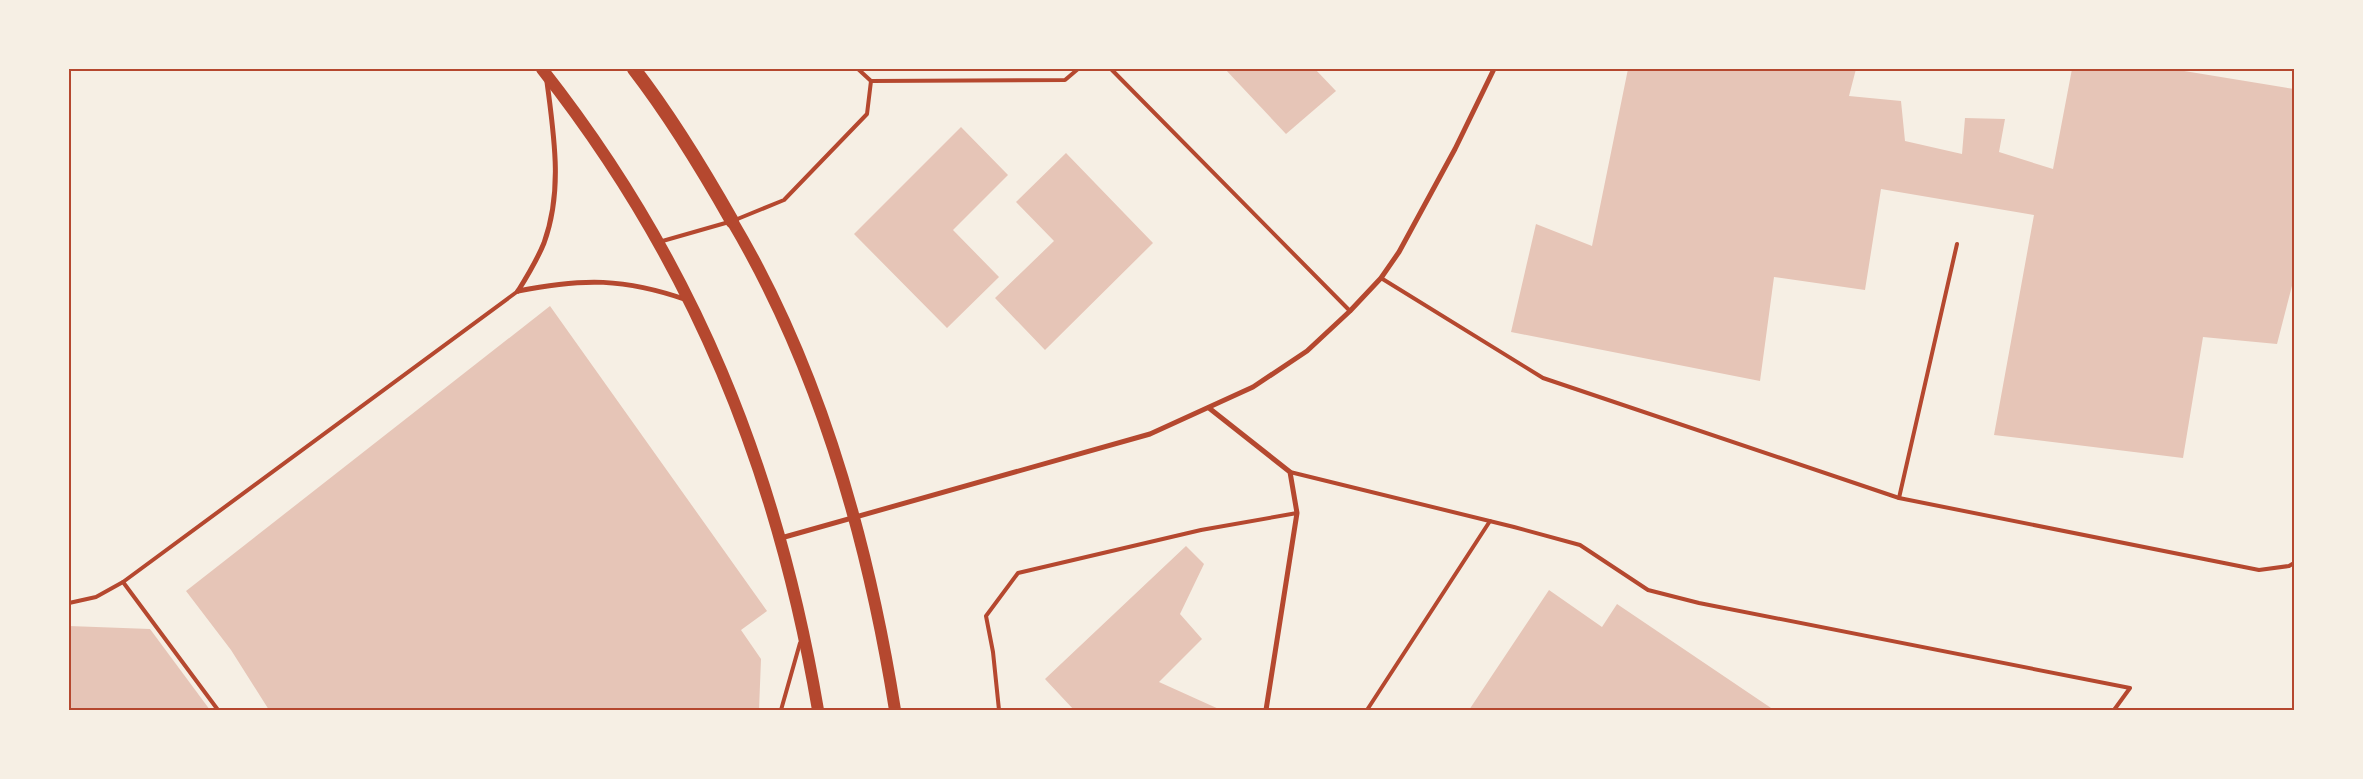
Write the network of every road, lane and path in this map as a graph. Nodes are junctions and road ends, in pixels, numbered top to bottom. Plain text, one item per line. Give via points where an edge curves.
1 (634, 69) edge
2 (858, 69) edge
3 (1078, 69) edge
4 (1111, 69) edge
5 (1494, 69) edge
6 (544, 72) edge
7 (871, 81) junction
8 (732, 221) junction
9 (659, 242) junction
10 (1957, 244) dead end
11 (1381, 278) junction
12 (518, 291) junction
13 (690, 301) junction
14 (1350, 311) junction
15 (1209, 408) junction
16 (1290, 472) junction
17 (1899, 498) junction
18 (1296, 513) junction
19 (854, 518) junction
20 (1490, 521) junction
21 (781, 538) junction
22 (2294, 563) edge
23 (123, 582) junction
24 (69, 602) edge
25 (803, 634) junction
26 (218, 710) edge
27 (781, 710) edge
28 (818, 710) edge
29 (895, 710) edge
30 (999, 710) edge
31 (1266, 710) edge
32 (1367, 710) edge
33 (2114, 710) edge

1 - 8 highway via 673,122
2 - 7 lane
3 - 7 lane via 1065,80
4 - 14 lane
5 - 11 street via 1450,158 1399,252
6 - 9 main road via 584,123
6 - 12 street via 556,160 555,188 544,242
7 - 8 lane via 867,114 784,200
8 - 9 lane
8 - 19 main road via 758,268 808,378
9 - 13 main road
10 - 17 lane
11 - 14 street
11 - 17 lane via 1543,378
12 - 13 street via 578,281 606,281 657,290
12 - 23 lane
13 - 21 main road via 741,416
14 - 15 street via 1307,352 1253,386
15 - 16 street
15 - 19 street via 1150,434
16 - 18 street
16 - 20 lane
17 - 22 lane via 2259,570
18 - 30 lane via 1201,530 1018,574 986,616
18 - 31 street
19 - 21 street
19 - 29 main road via 888,665
20 - 32 lane
20 - 33 lane via 1580,545 1648,590 1709,605 2130,688
21 - 25 main road
23 - 24 lane via 96,598
23 - 26 lane
25 - 27 lane
25 - 28 main road

